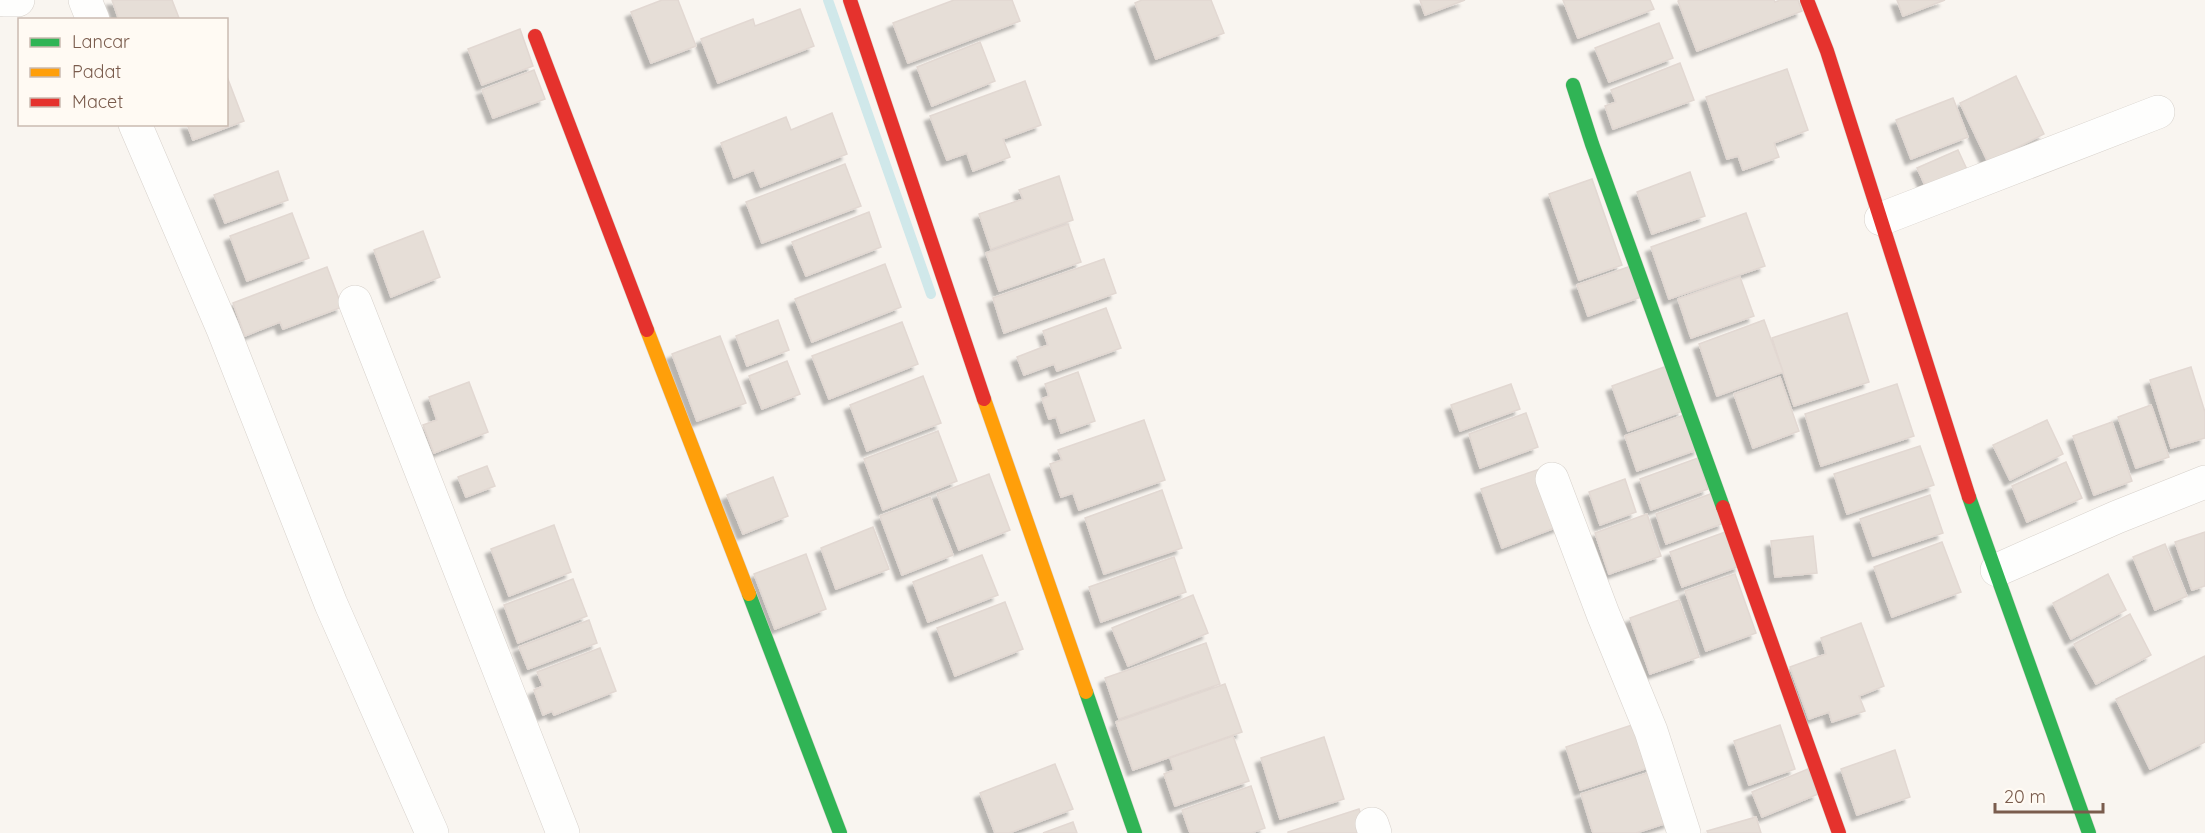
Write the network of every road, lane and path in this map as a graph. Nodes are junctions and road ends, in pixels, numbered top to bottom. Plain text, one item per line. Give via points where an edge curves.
1 (4, 0) edge
2 (18, 0) edge
3 (85, 0) edge
4 (850, 0) edge
5 (1807, 0) edge
6 (92, 18) edge
7 (536, 36) dead end
8 (1573, 85) dead end
9 (2158, 112) dead end
10 (136, 126) edge
11 (1881, 219) junction
12 (355, 302) dead end
13 (1552, 479) dead end
14 (2205, 482) edge
15 (1997, 570) junction
16 (432, 833) edge
17 (563, 833) edge
18 (840, 833) edge
19 (1135, 833) edge
20 (1684, 833) edge
21 (1839, 833) edge
22 (2089, 833) edge

1 - 2 street
3 - 6 street
4 - 19 street
5 - 11 street
7 - 18 street
8 - 21 street
9 - 11 street
10 - 16 street via 223,329 332,604
11 - 15 street via 1972,505
12 - 17 street
13 - 20 street via 1651,731
14 - 15 street
15 - 22 street

